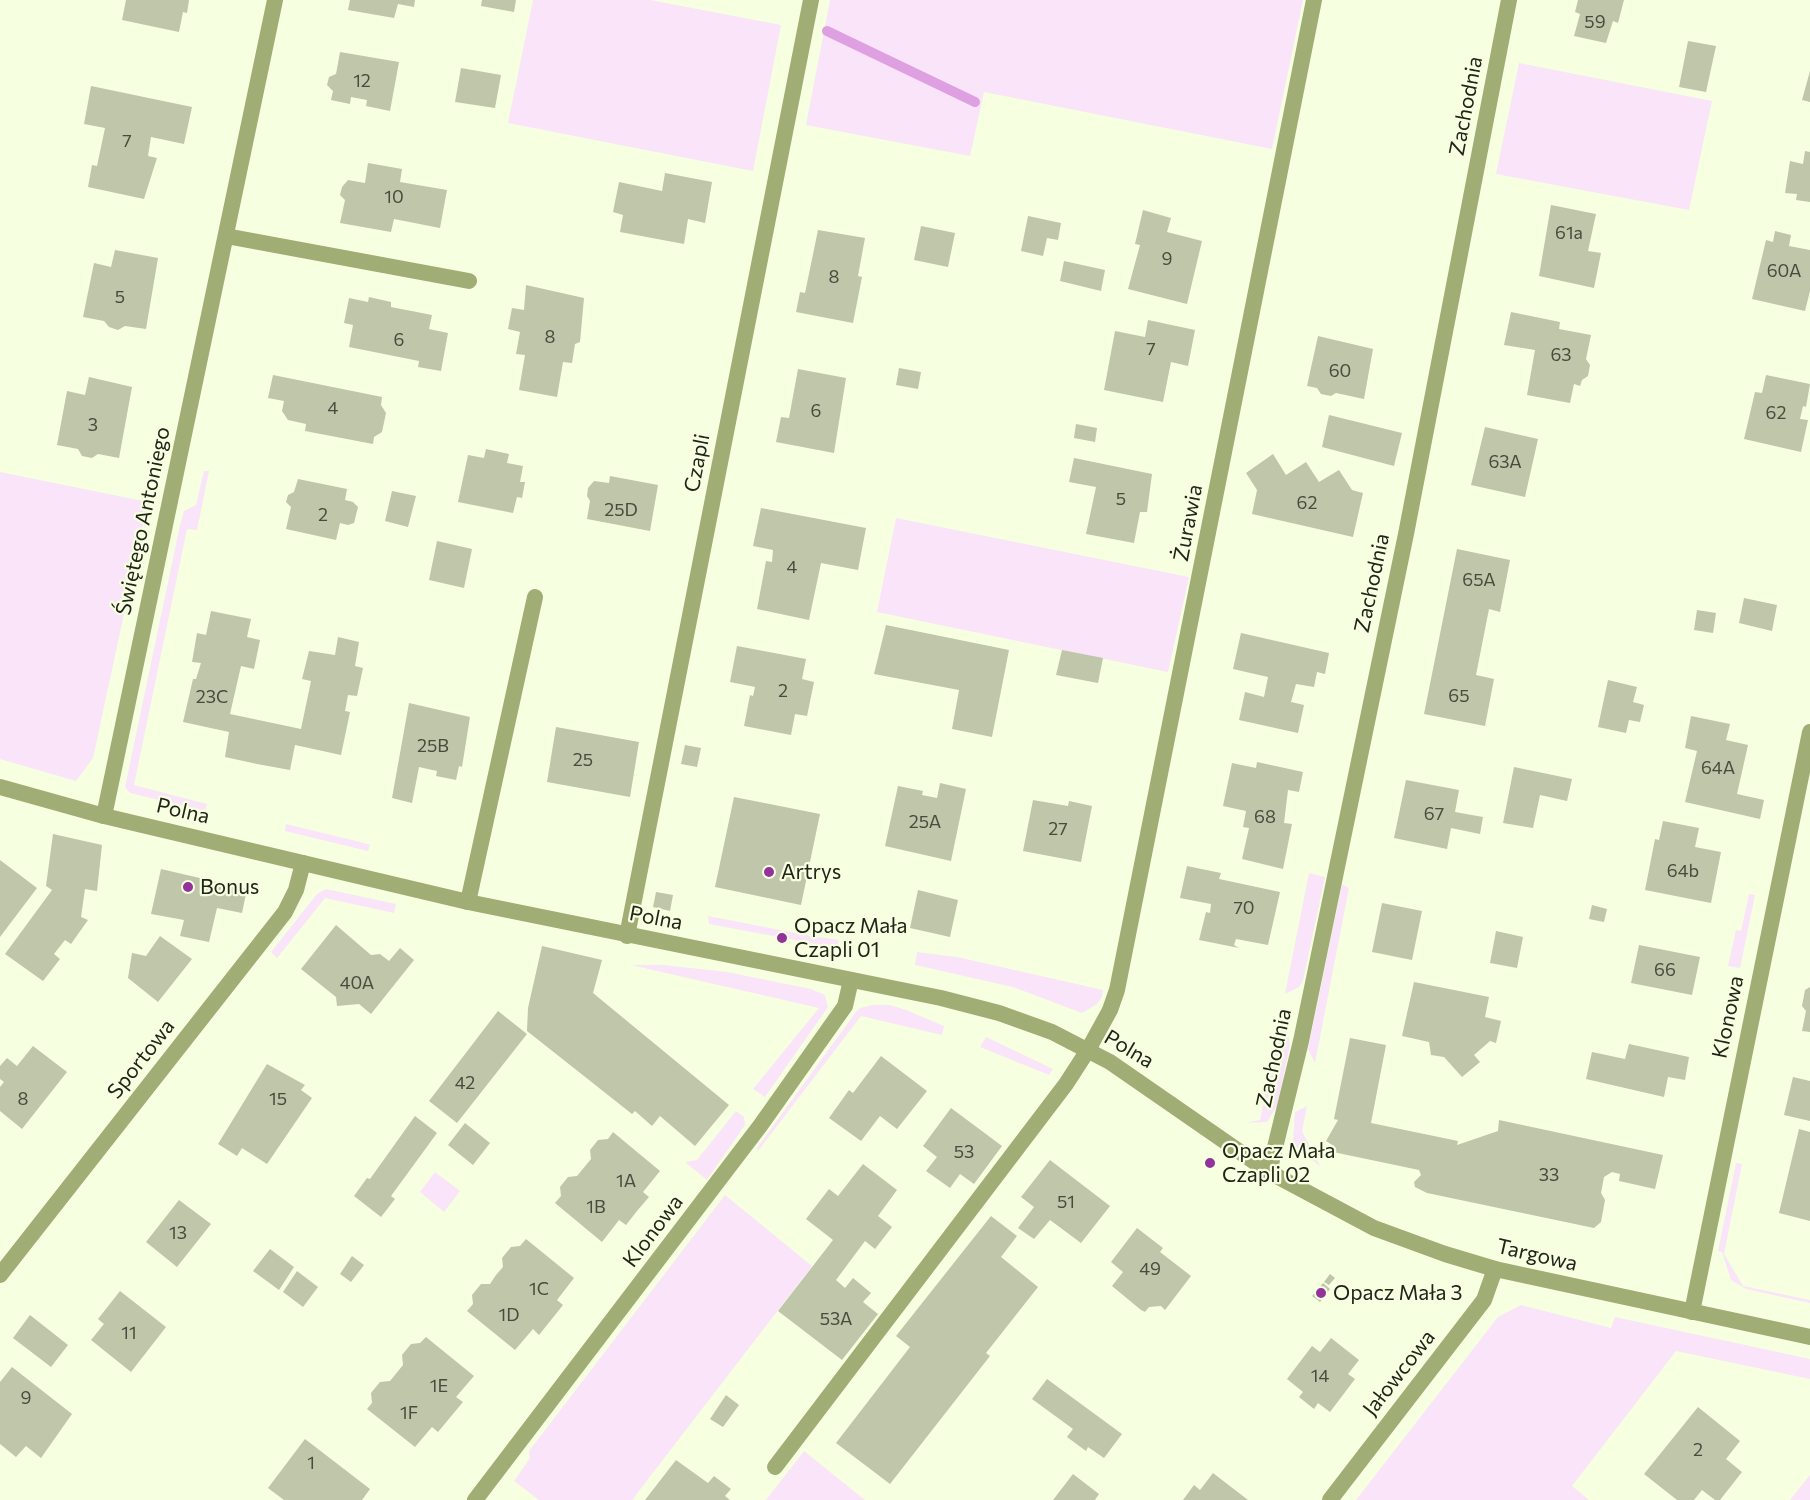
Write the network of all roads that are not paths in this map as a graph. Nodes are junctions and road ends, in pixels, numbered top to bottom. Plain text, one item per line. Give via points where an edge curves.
1 (275, 0) edge
2 (811, 0) edge
3 (1314, 0) edge
4 (1509, 0) edge
5 (225, 236) junction
6 (469, 281) dead end
7 (535, 597) dead end
8 (1810, 732) edge
9 (0, 787) edge
10 (104, 816) junction
11 (303, 863) junction
12 (468, 902) junction
13 (627, 936) junction
14 (851, 980) junction
15 (1088, 1050) junction
16 (1269, 1172) junction
17 (1495, 1269) junction
18 (0, 1275) edge
19 (1692, 1312) junction
20 (1810, 1337) edge
21 (775, 1467) dead end
22 (475, 1500) edge
23 (1330, 1500) edge

1 - 5 street, Świętego Antoniego
2 - 13 street, Czapli
3 - 15 street, Żurawia via 1116,990 1110,1010
4 - 16 street, Zachodnia via 1406,534 1301,1041
5 - 6 street
5 - 10 street, Świętego Antoniego
7 - 12 street
8 - 19 street, Klonowa
9 - 10 street, Polna
10 - 11 street, Polna
11 - 12 street, Polna
11 - 18 street, Sportowa via 285,912
12 - 13 street, Polna
13 - 14 street, Polna
14 - 15 street, Polna via 999,1013
14 - 22 street, Klonowa via 847,1001 760,1126
15 - 16 street, Polna via 1151,1088
15 - 21 street, Żurawia
16 - 17 street, Targowa via 1374,1228
17 - 19 street, Targowa
17 - 23 street, Jałowcowa via 1484,1300
19 - 20 street, Targowa

